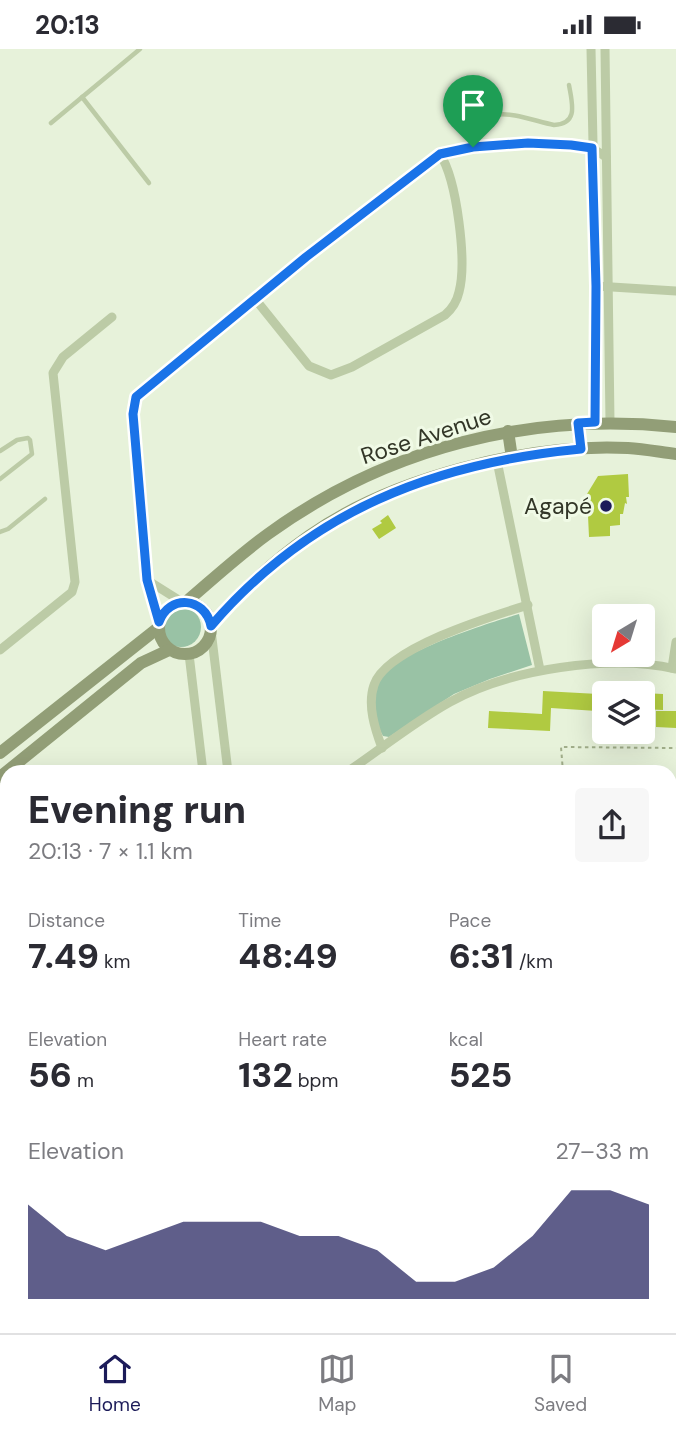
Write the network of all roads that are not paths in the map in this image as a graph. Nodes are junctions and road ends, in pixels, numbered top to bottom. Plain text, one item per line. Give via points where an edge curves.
1 (139, 49) edge
2 (591, 49) edge
3 (605, 49) edge
4 (569, 85) dead end
5 (82, 97) junction
6 (51, 123) dead end
7 (473, 147) junction
8 (592, 148) junction
9 (440, 154) junction
10 (606, 157) junction
11 (149, 183) dead end
12 (596, 286) junction
13 (609, 288) junction
14 (676, 291) edge
15 (256, 300) junction
16 (112, 317) dead end
17 (595, 422) junction
18 (610, 422) junction
19 (629, 422) junction
20 (578, 423) junction
21 (676, 427) edge
22 (508, 431) junction
23 (476, 439) junction
24 (629, 448) junction
25 (581, 449) junction
26 (0, 451) edge
27 (676, 454) edge
28 (512, 458) junction
29 (497, 461) junction
30 (479, 464) junction
31 (0, 479) edge
32 (45, 499) dead end
33 (0, 532) edge
34 (147, 580) junction
35 (184, 602) junction
36 (528, 605) junction
37 (158, 625) junction
38 (211, 628) junction
39 (676, 642) edge
40 (0, 650) edge
41 (169, 650) junction
42 (190, 654) junction
43 (674, 668) edge
44 (540, 670) junction
45 (50, 714) junction
46 (64, 726) junction
47 (382, 748) junction
48 (0, 753) edge
49 (15, 765) edge
50 (201, 765) edge
51 (227, 765) edge
52 (357, 765) edge

1 - 5 lane
2 - 8 street
3 - 10 street
4 - 7 lane via 573,109 569,120 554,125 498,113 485,116 478,124
5 - 6 lane
5 - 11 lane
7 - 8 street via 528,143
7 - 9 street
8 - 10 street
8 - 12 street
9 - 15 street
9 - 15 street via 450,172 460,229 461,279 455,303 445,315 331,375 309,366
10 - 13 street
12 - 13 street
12 - 17 street
13 - 14 street
13 - 18 street
15 - 34 street via 136,397 133,414
16 - 40 street via 63,357 53,373 75,582 72,593
17 - 18 street, Rose Avenue
17 - 20 street, Rose Avenue
18 - 19 street, Rose Avenue
19 - 21 street, Rose Avenue
19 - 24 street
20 - 22 street, Rose Avenue
20 - 25 street
22 - 23 street, Rose Avenue
22 - 28 street
23 - 30 street
23 - 35 street, Rose Avenue via 416,456 338,491 268,534
24 - 25 street, Rose Avenue
24 - 27 street, Rose Avenue
25 - 28 street, Rose Avenue
26 - 31 lane via 28,438 32,454
28 - 29 street, Rose Avenue
29 - 30 street, Rose Avenue
29 - 36 street
30 - 38 street, Rose Avenue via 381,497 310,534 247,585
32 - 33 lane
34 - 35 street
34 - 37 street
35 - 37 street via 167,608
35 - 38 street via 205,612
36 - 44 street
36 - 47 street via 427,642 381,674 372,695
37 - 41 street
37 - 45 street
38 - 42 street via 202,648
38 - 51 street
39 - 43 street
41 - 42 street
41 - 46 street via 141,663
42 - 50 street
43 - 44 street via 624,663
44 - 47 street via 452,701
45 - 46 street
45 - 48 street
46 - 49 street
47 - 52 street

